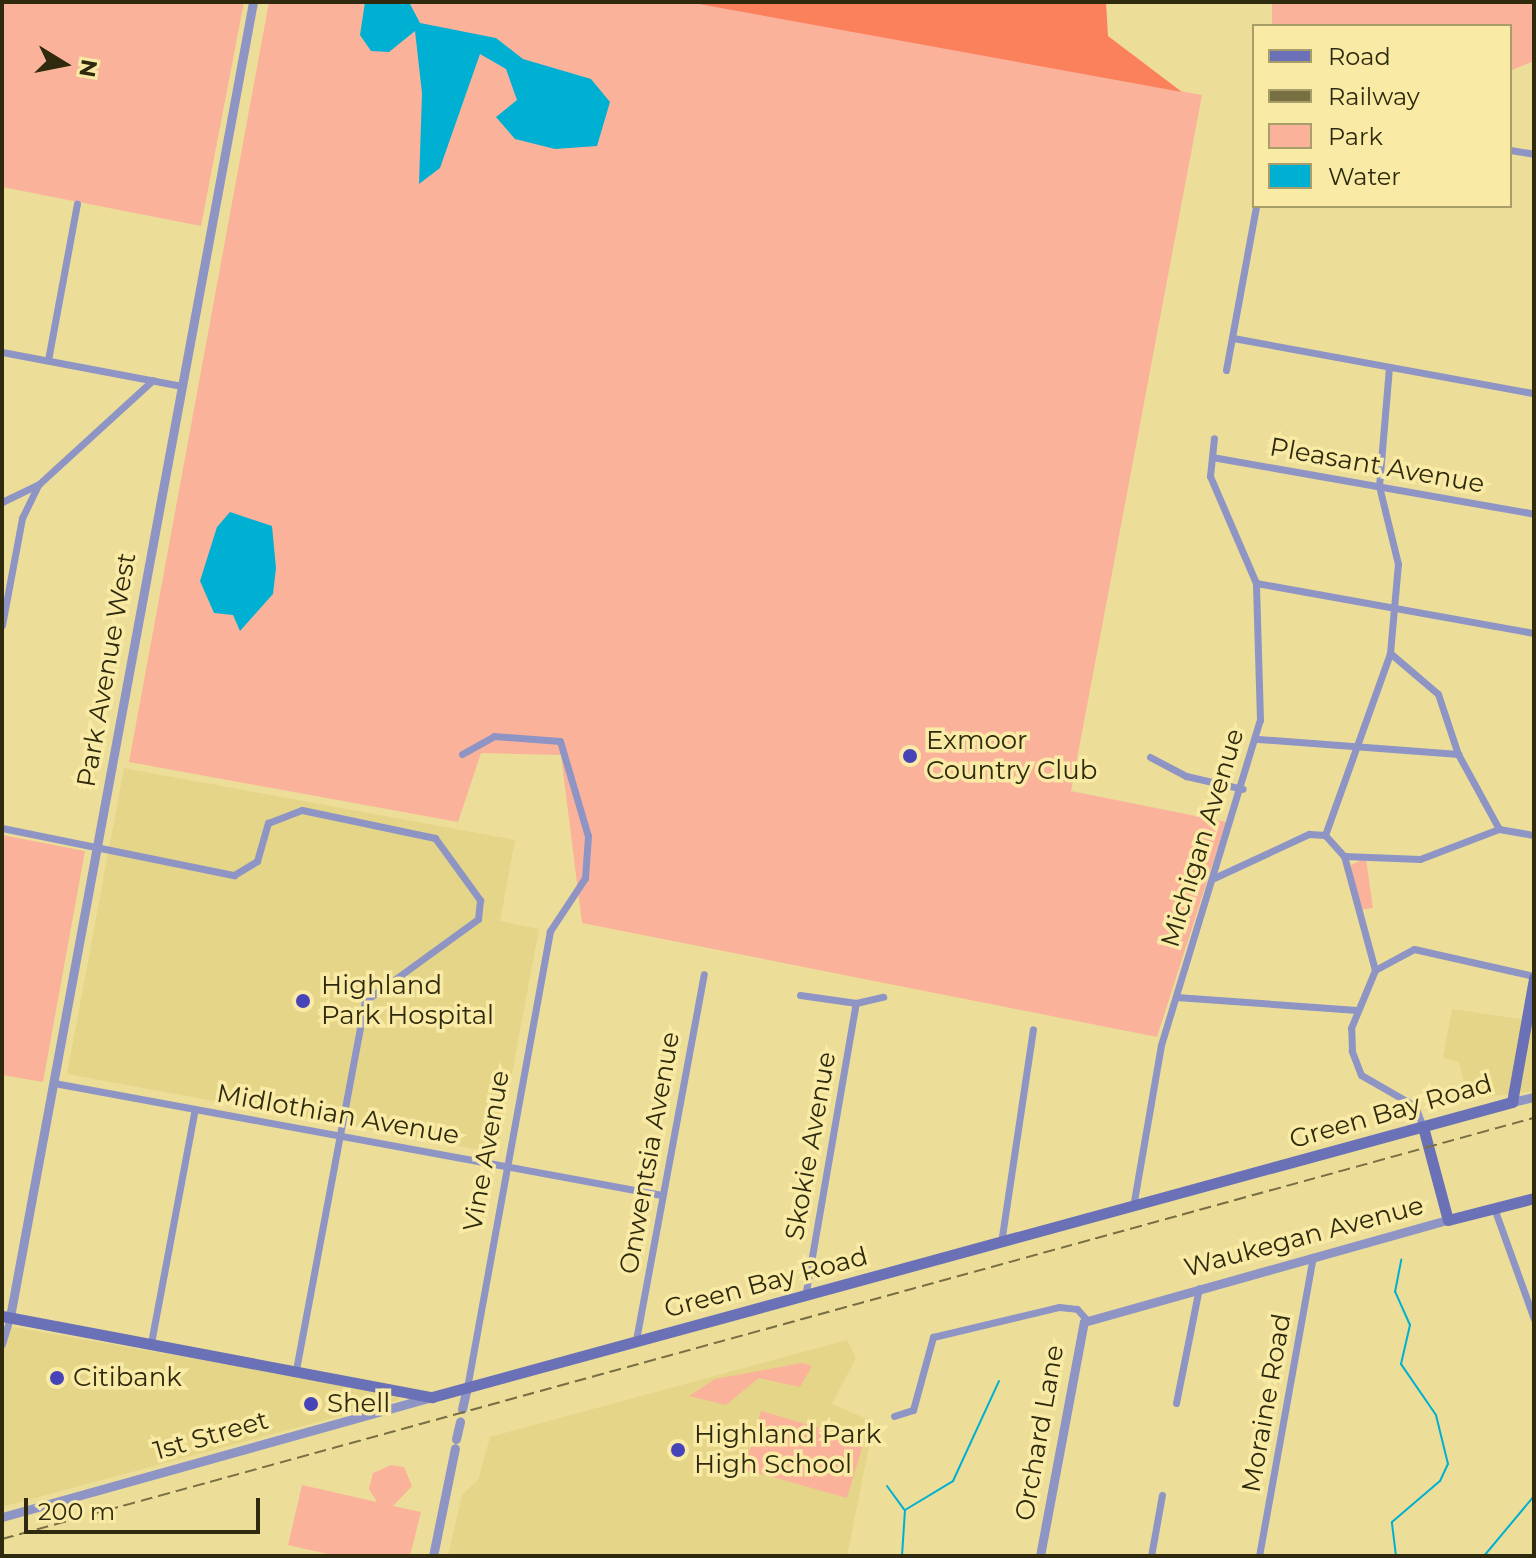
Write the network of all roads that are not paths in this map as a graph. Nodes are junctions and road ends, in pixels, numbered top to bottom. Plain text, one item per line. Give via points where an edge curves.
1 (253, 2) edge
2 (1512, 150) edge
3 (1534, 154) edge
4 (77, 204) dead end
5 (1256, 208) edge
6 (1233, 338) junction
7 (2, 352) edge
8 (48, 360) junction
9 (1389, 367) junction
10 (1226, 370) dead end
11 (153, 380) junction
12 (182, 386) junction
13 (1534, 393) edge
14 (1214, 438) dead end
15 (1212, 457) junction
16 (39, 484) junction
17 (1379, 486) junction
18 (2, 502) edge
19 (1534, 514) edge
20 (1256, 583) junction
21 (1393, 606) junction
22 (2, 625) edge
23 (1534, 633) edge
24 (1390, 653) junction
25 (1258, 739) junction
26 (1354, 746) junction
27 (462, 754) dead end
28 (1458, 754) junction
29 (1150, 757) dead end
30 (1243, 789) junction
31 (2, 828) edge
32 (1499, 829) junction
33 (1325, 835) junction
34 (1534, 835) edge
35 (97, 847) junction
36 (1344, 856) junction
37 (1214, 878) junction
38 (1375, 970) junction
39 (704, 974) dead end
40 (1534, 977) edge
41 (800, 995) dead end
42 (883, 997) dead end
43 (1176, 997) junction
44 (856, 1003) junction
45 (1357, 1010) junction
46 (1033, 1029) dead end
47 (54, 1083) junction
48 (1534, 1097) edge
49 (1512, 1102) junction
50 (195, 1109) junction
51 (1423, 1127) junction
52 (339, 1136) junction
53 (506, 1166) junction
54 (662, 1195) junction
55 (1534, 1198) edge
56 (1442, 1206) junction
57 (1133, 1207) junction
58 (1489, 1210) junction
59 (1448, 1220) junction
60 (1001, 1243) junction
61 (1313, 1257) junction
62 (1199, 1288) junction
63 (805, 1297) junction
64 (6, 1316) edge
65 (1534, 1319) edge
66 (1087, 1320) junction
67 (636, 1340) junction
68 (151, 1343) junction
69 (2, 1344) edge
70 (296, 1370) junction
71 (467, 1388) junction
72 (432, 1397) junction
73 (1176, 1403) dead end
74 (462, 1409) dead end
75 (894, 1416) dead end
76 (460, 1421) dead end
77 (1162, 1495) dead end
78 (2, 1517) edge
79 (433, 1556) edge
80 (1040, 1556) edge
81 (1151, 1556) edge
82 (1259, 1556) edge

1 - 12 street, Park Avenue West
2 - 3 street
4 - 8 street
5 - 6 street
6 - 9 street
6 - 10 street
7 - 8 street
8 - 11 street
9 - 13 street
9 - 17 street
11 - 12 street
11 - 16 street
12 - 35 street, Park Avenue West
14 - 15 street, Michigan Avenue
15 - 17 street, Pleasant Avenue
15 - 20 street, Michigan Avenue via 1210,476
16 - 18 street
16 - 22 street via 22,518
17 - 19 street, Pleasant Avenue
17 - 21 street via 1398,564
20 - 21 street
20 - 25 street, Michigan Avenue via 1263,678
21 - 23 street
21 - 24 street
24 - 26 street
24 - 28 street via 1438,694
25 - 26 street
25 - 30 street, Michigan Avenue
26 - 28 street
26 - 33 street
27 - 53 street, Vine Avenue via 494,736 560,741 588,836 585,878 562,903
28 - 32 street
29 - 30 street via 1186,776
30 - 37 street, Michigan Avenue
31 - 35 street
32 - 34 street
32 - 36 street via 1432,857
33 - 36 street
33 - 37 street via 1301,837
35 - 47 street, Park Avenue West
35 - 52 street via 234,875 257,861 268,823 289,810 435,838 480,900 478,919 365,1001
36 - 38 street
37 - 43 street, Michigan Avenue
38 - 40 street via 1414,949
38 - 45 street
39 - 54 street, Onwentsia Avenue
40 - 49 main road
41 - 44 street
42 - 44 street
43 - 45 street
43 - 57 street, Michigan Avenue
44 - 63 street, Skokie Avenue
45 - 51 street via 1350,1033 1361,1075 1415,1106
46 - 60 street via 998,1222
47 - 50 street, Midlothian Avenue
47 - 64 street, Park Avenue West
48 - 49 street, Green Bay Road
49 - 51 main road, Green Bay Road
50 - 52 street, Midlothian Avenue
50 - 68 street
51 - 56 main road
51 - 57 main road, Green Bay Road
52 - 53 street, Midlothian Avenue
52 - 70 street
53 - 54 street, Midlothian Avenue
53 - 71 street, Vine Avenue
54 - 67 street, Onwentsia Avenue
55 - 58 main road, Waukegan Avenue
56 - 58 main road
56 - 59 main road
57 - 60 main road, Green Bay Road
58 - 59 main road, Waukegan Avenue
58 - 65 street
59 - 61 street, Waukegan Avenue
60 - 63 main road, Green Bay Road
61 - 62 street, Waukegan Avenue
61 - 82 street, Moraine Road
62 - 66 street, Waukegan Avenue
62 - 73 street
63 - 67 main road, Green Bay Road
64 - 68 main road, Green Bay Road
64 - 69 street, Park Avenue West
66 - 75 street via 1077,1309 1059,1307 933,1337 913,1410
66 - 80 street, Orchard Lane
67 - 71 main road, Green Bay Road
68 - 70 main road, Green Bay Road
70 - 72 main road, Green Bay Road
71 - 72 main road, Green Bay Road
71 - 74 street, Vine Avenue
72 - 78 street, 1st Street
76 - 79 street
77 - 81 street

